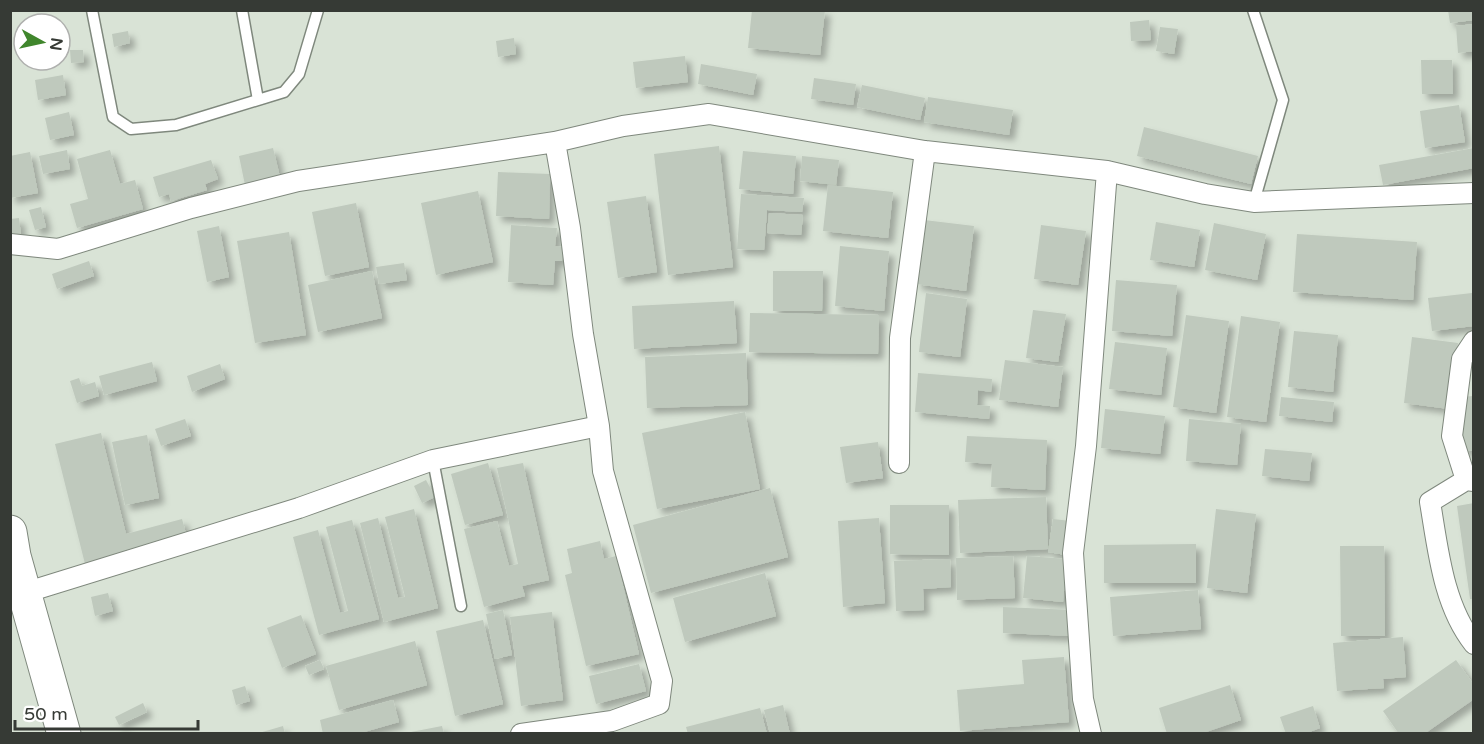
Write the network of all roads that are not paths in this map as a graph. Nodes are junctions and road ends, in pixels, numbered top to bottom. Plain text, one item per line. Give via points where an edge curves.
1 (92, 10) edge
2 (242, 10) edge
3 (318, 10) edge
4 (1253, 10) edge
5 (258, 100) junction
6 (555, 142) junction
7 (926, 151) junction
8 (1107, 171) junction
9 (1473, 193) edge
10 (1254, 202) junction
11 (10, 244) edge
12 (1473, 341) edge
13 (599, 426) junction
14 (433, 460) junction
15 (899, 463) dead end
16 (1470, 481) edge
17 (12, 548) edge
18 (24, 593) junction
19 (461, 606) dead end
20 (1473, 644) edge
21 (64, 734) edge
22 (521, 734) edge
23 (1091, 734) edge

1 - 5 lane via 113,117 131,129 176,125
2 - 5 lane
3 - 5 lane via 299,74 284,92
4 - 10 lane via 1283,100
6 - 7 street via 623,126 709,114
6 - 11 street via 298,181 191,208 58,249
6 - 13 street
7 - 8 street
7 - 15 street via 900,338
8 - 10 street
8 - 23 street via 1074,553 1083,699
9 - 10 street
12 - 16 street via 1462,359 1452,436
13 - 14 street
13 - 22 street via 603,471 662,681 659,704 612,721
14 - 18 street via 299,508
14 - 19 lane
16 - 20 street via 1430,502 1448,588 1460,627
17 - 18 highway
18 - 21 highway

